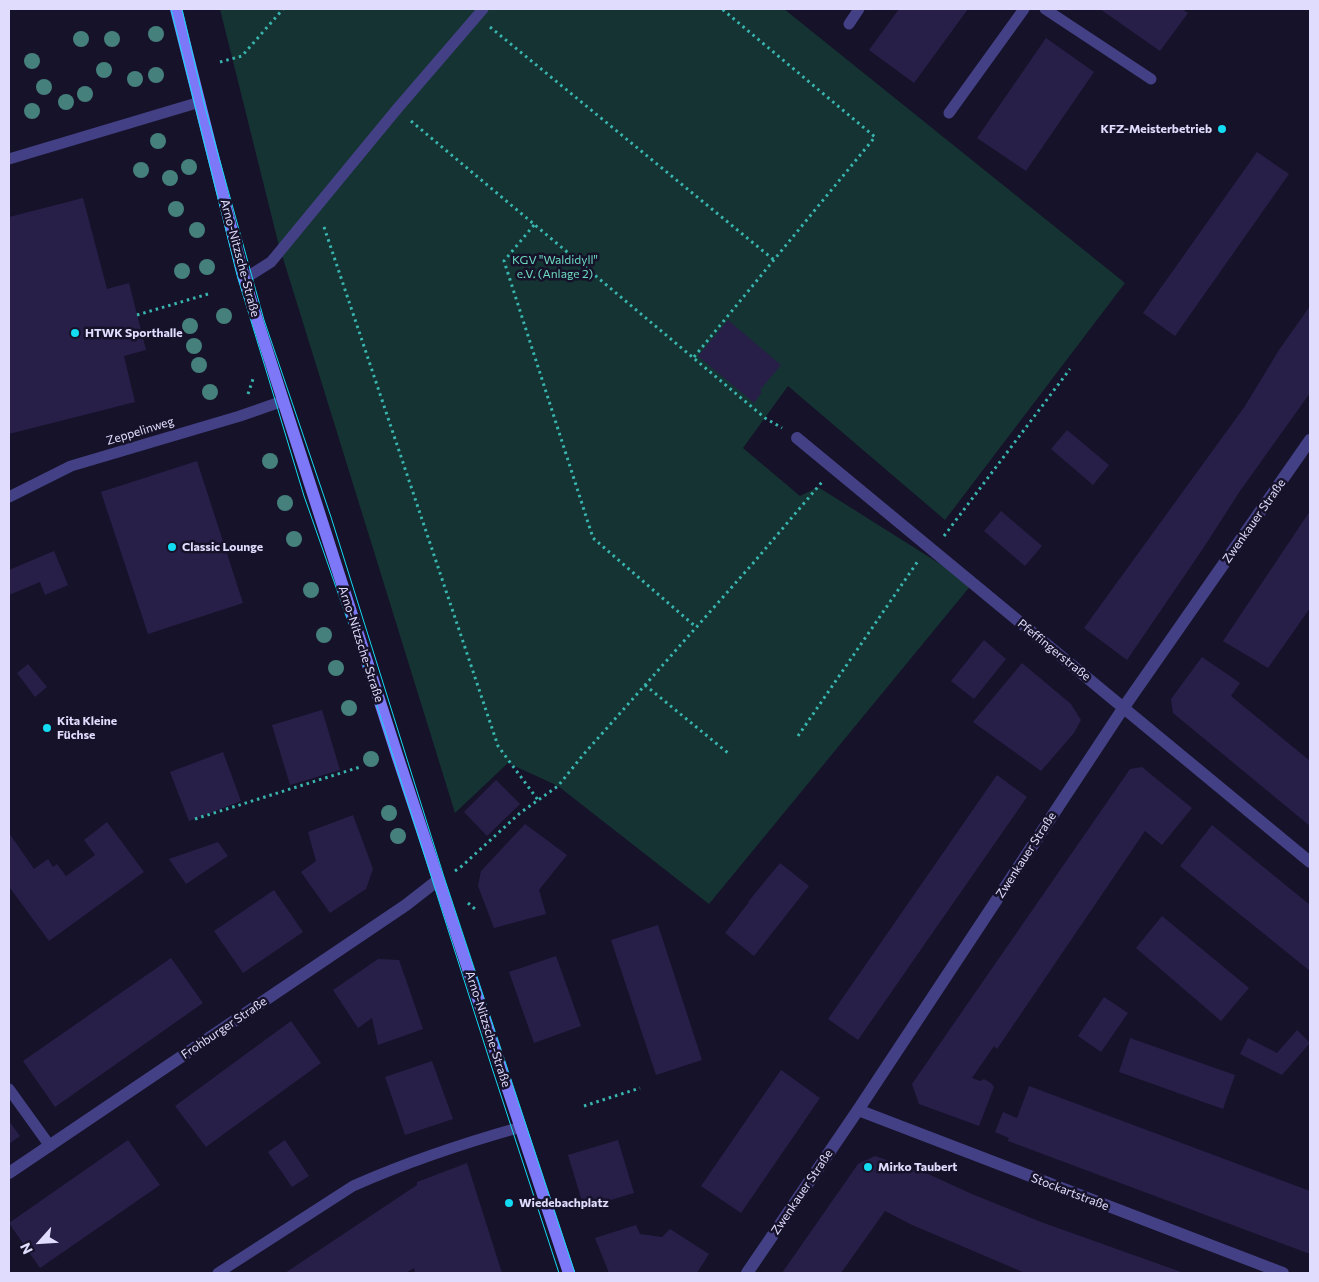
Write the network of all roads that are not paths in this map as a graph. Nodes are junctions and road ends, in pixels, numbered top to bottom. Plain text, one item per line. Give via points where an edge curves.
1 (176, 9) edge
2 (860, 9) edge
3 (1024, 9) edge
4 (1045, 9) edge
5 (480, 13) edge
6 (850, 24) dead end
7 (1151, 79) dead end
8 (200, 102) junction
9 (949, 113) dead end
10 (9, 159) edge
11 (244, 279) junction
12 (283, 401) junction
13 (797, 438) road end
14 (1310, 440) edge
15 (9, 497) edge
16 (1124, 707) junction
17 (1310, 862) edge
18 (438, 880) junction
19 (9, 1089) edge
20 (858, 1110) junction
21 (521, 1127) junction
22 (50, 1146) junction
23 (9, 1173) edge
24 (218, 1273) edge
25 (569, 1273) edge
26 (746, 1273) edge
27 (1283, 1273) edge

1 - 8 main road, Arno-Nitzsche-Straße
2 - 6 lane
3 - 9 lane
4 - 7 lane
5 - 11 lane via 396,109 271,262
8 - 10 lane
8 - 11 main road, Arno-Nitzsche-Straße
11 - 12 main road, Arno-Nitzsche-Straße
12 - 15 lane, Zeppelinweg via 72,466
12 - 18 main road, Arno-Nitzsche-Straße
13 - 16 street, Pfeffingerstraße
14 - 16 street, Zwenkauer Straße
16 - 17 street, Pfeffingerstraße
16 - 20 street, Zwenkauer Straße
18 - 21 main road, Arno-Nitzsche-Straße
18 - 22 street, Frohburger Straße via 406,905
19 - 22 lane
20 - 26 street, Zwenkauer Straße
20 - 27 street, Stockartstraße
21 - 24 lane via 385,1172 353,1186
21 - 25 main road, Arno-Nitzsche-Straße
22 - 23 street, Frohburger Straße

